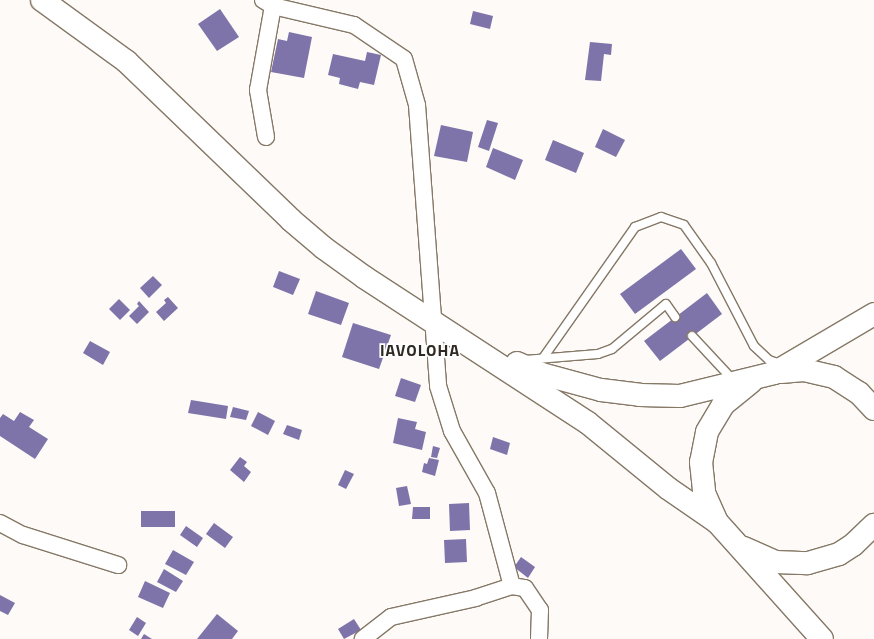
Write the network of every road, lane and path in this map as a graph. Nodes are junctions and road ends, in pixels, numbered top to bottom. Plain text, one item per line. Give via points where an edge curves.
1 (42, 0) edge
2 (268, 3) edge
3 (266, 137) dead end
4 (874, 314) edge
5 (676, 317) dead end
6 (433, 322) junction
7 (457, 335) junction
8 (692, 336) dead end
9 (544, 358) junction
10 (514, 362) junction
11 (774, 372) junction
12 (736, 383) junction
13 (874, 409) edge
14 (717, 522) junction
15 (0, 523) edge
16 (874, 525) edge
17 (732, 539) junction
18 (118, 565) dead end
19 (512, 586) junction
20 (363, 639) edge
21 (539, 639) edge
22 (822, 639) edge

1 - 6 main road via 126,61 291,220 324,248
2 - 3 street via 258,90
2 - 6 street via 354,25 404,59 417,105
4 - 11 main road
5 - 9 lane via 666,304 612,349 598,354
6 - 7 main road
6 - 19 street via 438,386 452,432 487,493
7 - 10 main road
7 - 14 main road via 588,423 669,489
8 - 12 lane
9 - 10 lane
9 - 11 lane via 635,227 661,217 684,225 711,263 754,346 768,360
10 - 12 main road via 542,374 601,390 640,395 680,396
11 - 12 main road
11 - 13 main road via 804,370 834,377 859,393
11 - 14 main road via 746,384 723,405 707,432 703,447 701,478 707,501
14 - 17 main road
15 - 18 street via 23,535
16 - 17 main road via 853,546 839,554 808,563 775,562 745,549
17 - 22 main road
19 - 20 street via 476,598 391,617
19 - 21 street via 525,588 540,610

